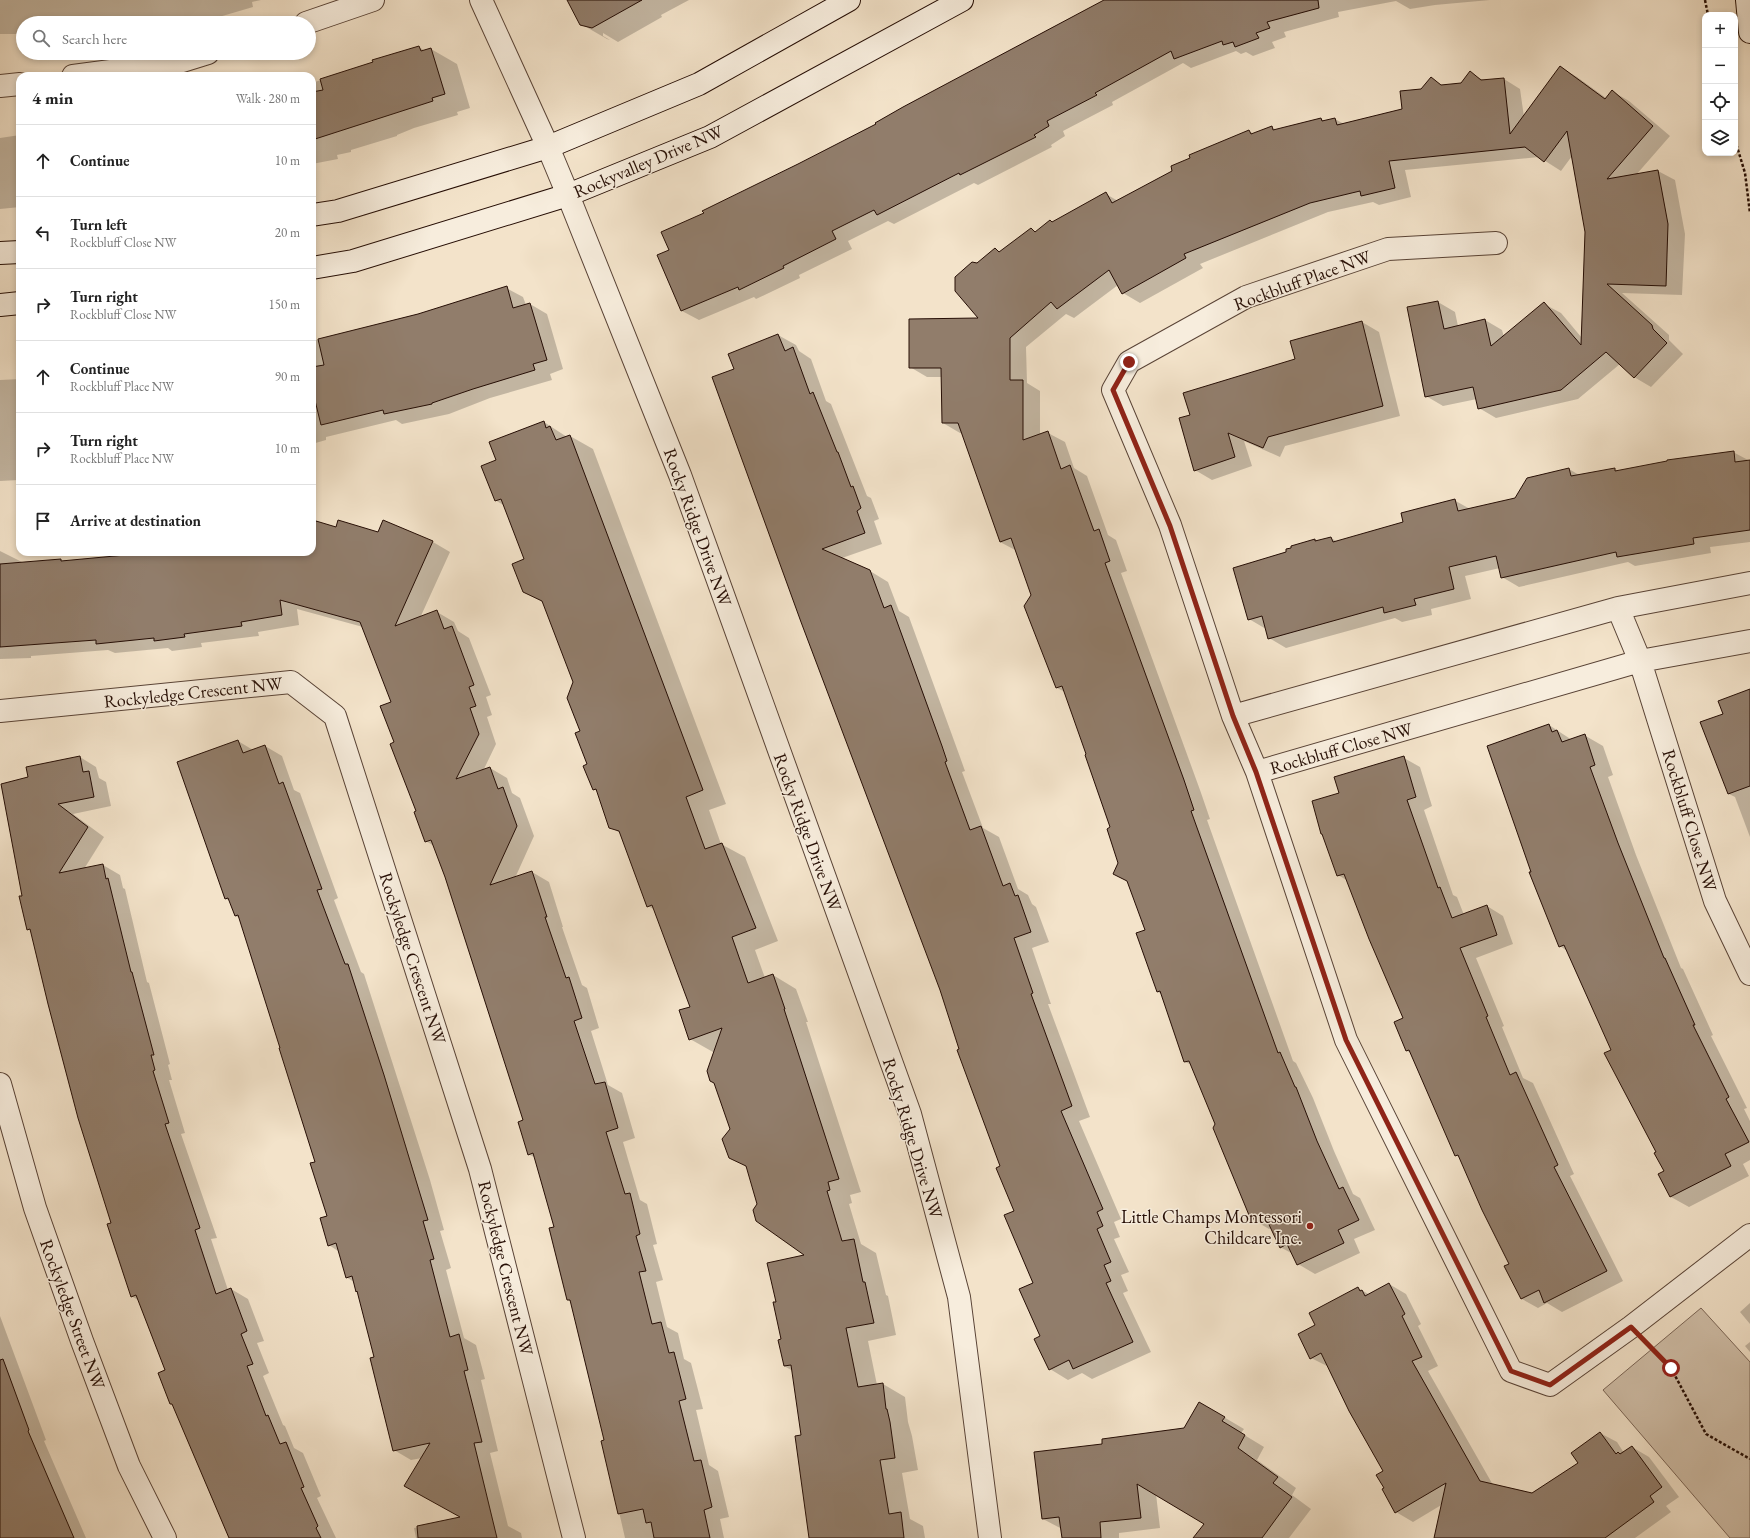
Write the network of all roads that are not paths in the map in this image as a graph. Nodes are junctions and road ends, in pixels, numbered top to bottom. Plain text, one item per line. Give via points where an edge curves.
1 (373, 0) edge
2 (481, 0) edge
3 (849, 0) edge
4 (962, 0) edge
5 (1747, 0) edge
6 (316, 20) edge
7 (1750, 32) edge
8 (185, 60) edge
9 (103, 72) edge
10 (16, 84) edge
11 (0, 86) edge
12 (548, 147) junction
13 (568, 195) junction
14 (316, 214) edge
15 (1496, 243) dead end
16 (16, 252) edge
17 (0, 253) edge
18 (316, 267) edge
19 (16, 303) edge
20 (0, 305) edge
21 (1750, 584) edge
22 (1618, 608) junction
23 (1750, 641) edge
24 (1640, 661) junction
25 (0, 711) edge
26 (1233, 716) junction
27 (1256, 772) junction
28 (1750, 974) edge
29 (0, 1084) edge
30 (1750, 1236) edge
31 (165, 1538) edge
32 (574, 1538) edge
33 (990, 1538) edge

1 - 6 street
2 - 12 street, Rocky Ridge Drive NW
3 - 12 street via 699,84
4 - 13 street, Rockyvalley Drive NW via 710,137
5 - 7 street
8 - 9 street
10 - 11 street
12 - 13 street, Rocky Ridge Drive NW
12 - 14 street via 338,211
13 - 18 street, Rockyvalley Drive NW via 353,261
13 - 33 street, Rocky Ridge Drive NW via 680,475 910,1114 958,1297
15 - 26 street, Rockbluff Place NW via 1388,249 1246,297 1129,362 1113,390 1170,526
16 - 17 street
19 - 20 street
21 - 22 street
22 - 24 street, Rockbluff Close NW
22 - 26 street
23 - 24 street, Rockbluff Close NW
24 - 27 street, Rockbluff Close NW
24 - 28 street, Rockbluff Close NW via 1715,901
25 - 32 street, Rockyledge Crescent NW via 292,682 335,716 480,1169
26 - 27 street, Rockbluff Place NW
27 - 30 street, Rockbluff Close NW via 1346,1040 1511,1371 1550,1385
29 - 31 street, Rockyledge Street NW via 35,1208 82,1341 129,1466

